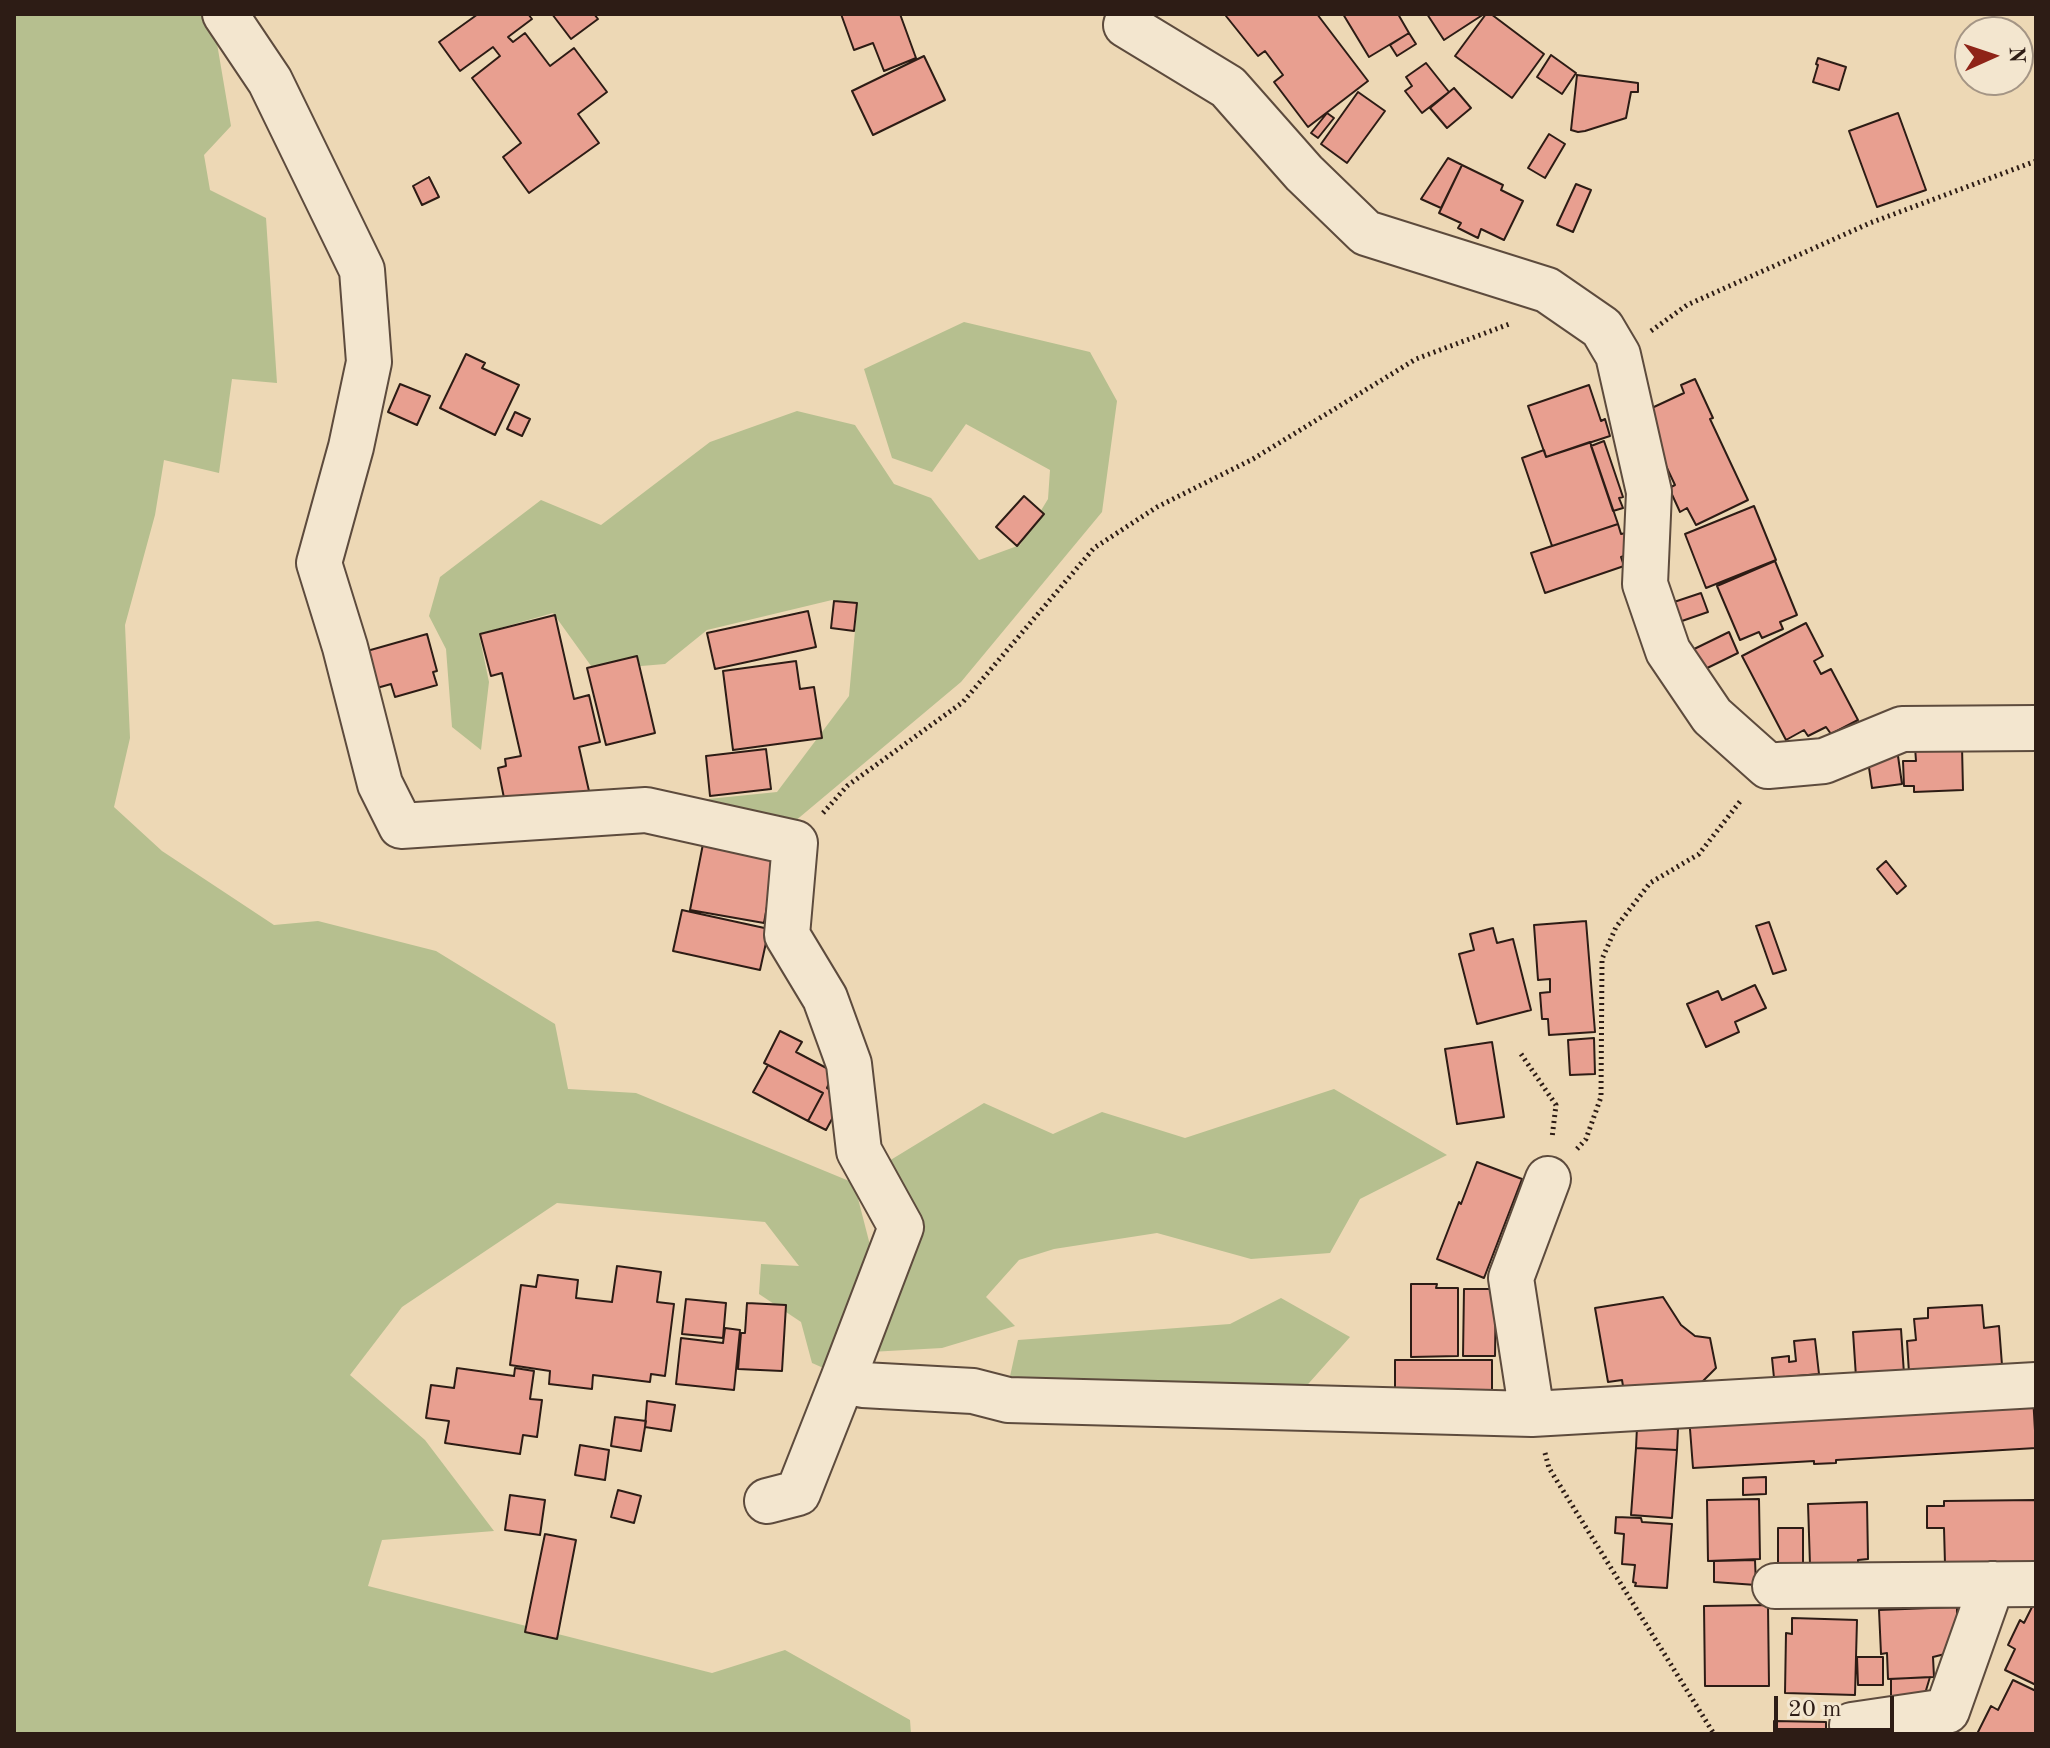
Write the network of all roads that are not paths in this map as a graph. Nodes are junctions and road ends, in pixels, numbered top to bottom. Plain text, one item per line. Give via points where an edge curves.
1 (225, 14) edge
2 (1123, 18) edge
3 (2036, 728) edge
4 (1548, 1179) road end
5 (843, 1379) junction
6 (2036, 1385) edge
7 (1532, 1414) junction
8 (767, 1501) dead end
9 (1992, 1584) junction
10 (2036, 1584) edge
11 (1775, 1586) dead end
12 (1852, 1725) dead end

1 - 5 street via 270,81 362,270 369,362 319,563 380,784 401,826 646,810 795,843 787,935 825,998 849,1064 859,1151 901,1227
2 - 3 street via 1228,87 1366,233 1547,290 1602,328 1618,355 1649,492 1645,584 1668,651 1712,716 1768,766 1824,761 1902,729
4 - 7 street via 1511,1278
5 - 7 street via 863,1385 973,1391 1008,1400
5 - 8 street via 798,1493
6 - 7 street
9 - 10 street
9 - 11 street
9 - 12 street via 1947,1711

